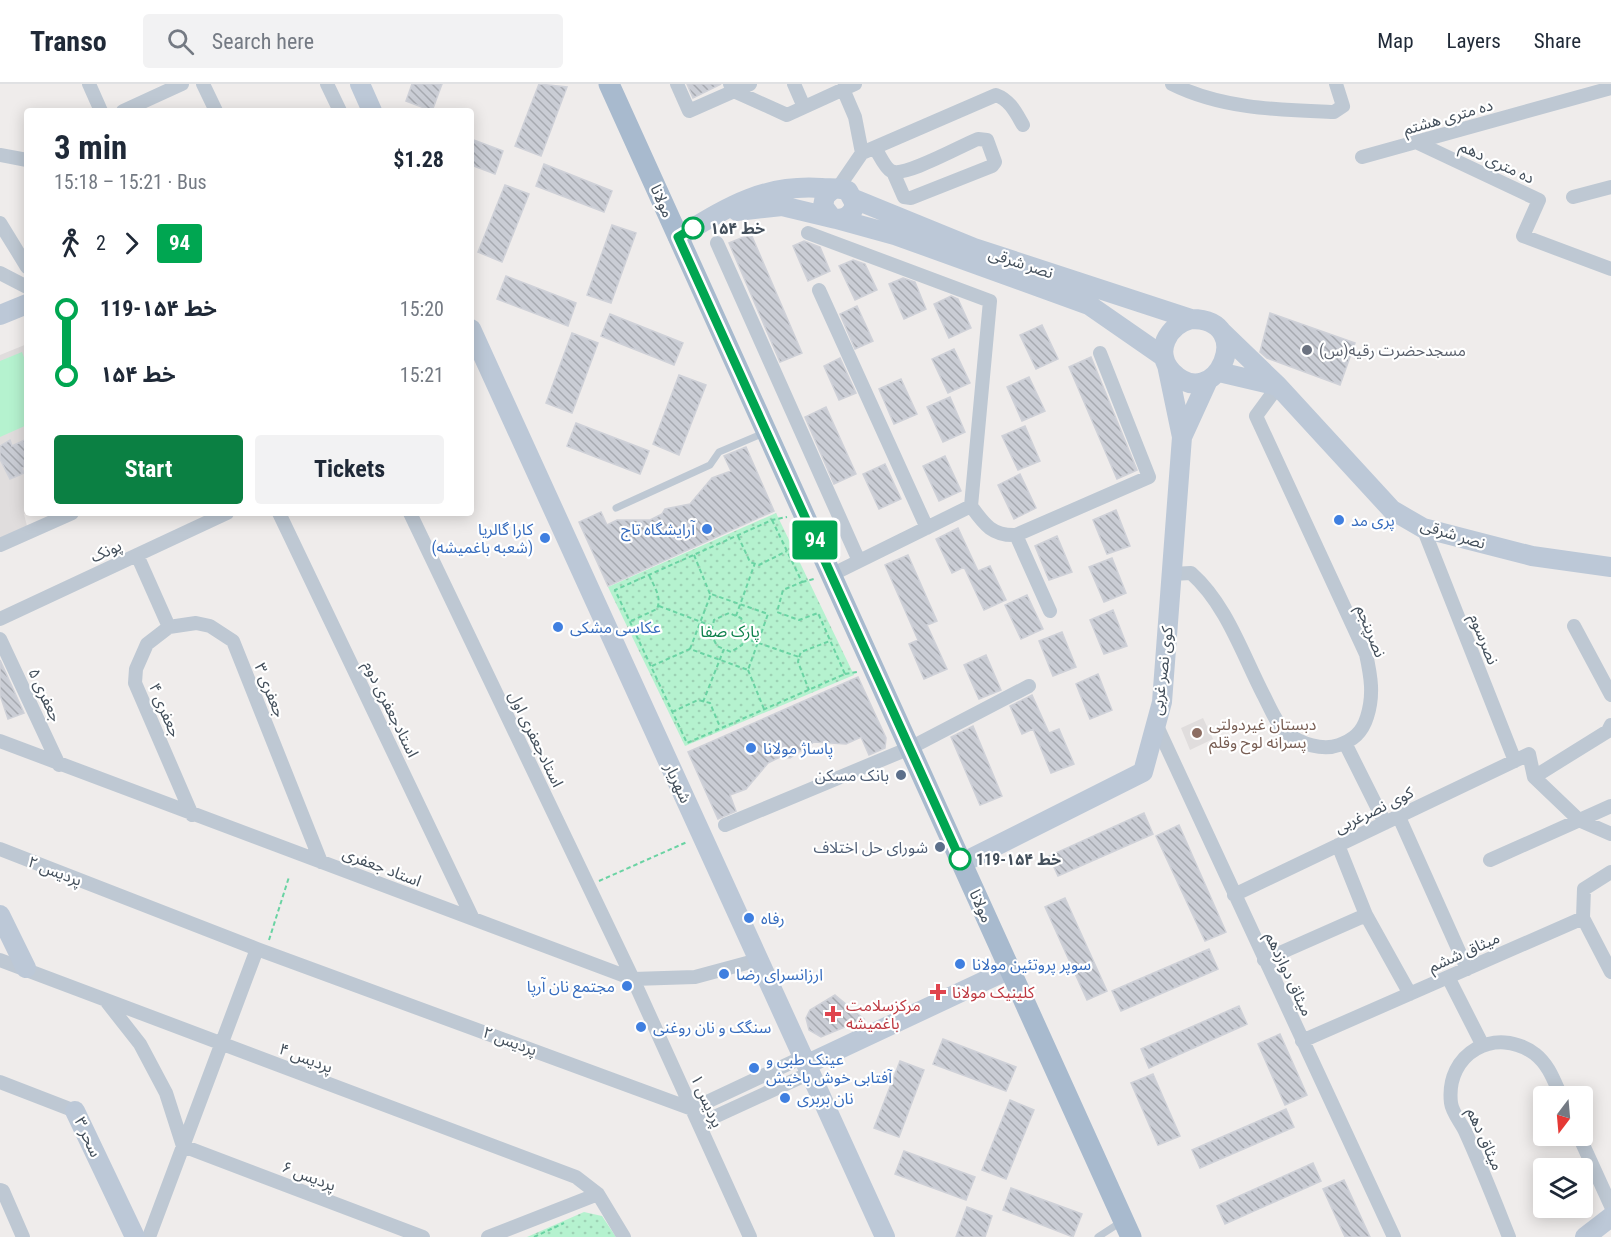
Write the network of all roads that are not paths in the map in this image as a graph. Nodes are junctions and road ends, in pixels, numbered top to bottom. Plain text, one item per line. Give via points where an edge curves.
1 (89, 84) edge
2 (182, 84) edge
3 (203, 84) edge
4 (327, 84) edge
5 (360, 84) edge
6 (379, 84) edge
7 (609, 84) edge
8 (676, 84) edge
9 (750, 84) edge
10 (794, 84) edge
11 (1172, 84) edge
12 (1336, 84) edge
13 (849, 87) edge
14 (732, 88) edge
15 (1611, 88) edge
16 (804, 107) junction
17 (100, 108) edge
18 (130, 108) edge
19 (215, 108) edge
20 (339, 108) edge
21 (372, 108) edge
22 (374, 108) edge
23 (1023, 125) dead end
24 (1418, 143) junction
25 (0, 155) edge
26 (864, 156) junction
27 (1362, 157) dead end
28 (24, 159) edge
29 (893, 172) junction
30 (1611, 188) edge
31 (844, 193) junction
32 (1573, 197) dead end
33 (708, 219) junction
34 (835, 219) junction
35 (0, 223) edge
36 (808, 234) dead end
37 (678, 237) junction
38 (717, 243) dead end
39 (24, 262) edge
40 (1611, 269) edge
41 (0, 273) edge
42 (24, 285) edge
43 (819, 290) dead end
44 (24, 305) edge
45 (0, 315) edge
46 (1191, 319) junction
47 (1216, 327) junction
48 (474, 339) edge
49 (1100, 352) dead end
50 (1166, 361) junction
51 (1214, 376) junction
52 (1278, 386) junction
53 (766, 432) junction
54 (1182, 437) junction
55 (971, 506) junction
56 (616, 508) dead end
57 (65, 516) edge
58 (221, 516) edge
59 (280, 516) edge
60 (411, 516) edge
61 (927, 528) junction
62 (1423, 528) junction
63 (1016, 535) junction
64 (0, 545) edge
65 (137, 555) junction
66 (859, 561) junction
67 (1611, 567) edge
68 (1172, 574) junction
69 (831, 575) junction
70 (1050, 611) dead end
71 (0, 619) edge
72 (1574, 626) dead end
73 (169, 627) junction
74 (0, 639) edge
75 (1029, 686) dead end
76 (1611, 695) edge
77 (1156, 724) junction
78 (1611, 724) edge
79 (0, 741) edge
80 (1345, 743) junction
81 (910, 748) junction
82 (1515, 761) junction
83 (59, 765) junction
84 (1534, 777) junction
85 (1611, 806) edge
86 (192, 815) junction
87 (1399, 817) junction
88 (1579, 820) junction
89 (1385, 823) junction
90 (725, 825) dead end
91 (1611, 834) edge
92 (1338, 845) junction
93 (0, 849) edge
94 (1490, 860) dead end
95 (321, 862) junction
96 (962, 862) junction
97 (1611, 873) edge
98 (1234, 895) junction
99 (0, 915) edge
100 (1366, 915) junction
101 (1582, 918) junction
102 (473, 919) junction
103 (261, 950) junction
104 (0, 960) edge
105 (759, 960) junction
106 (1264, 960) junction
107 (26, 968) junction
108 (1010, 969) junction
109 (1467, 969) junction
110 (1611, 972) edge
111 (1448, 977) junction
112 (633, 979) junction
113 (1410, 994) junction
114 (105, 1001) junction
115 (1302, 1041) junction
116 (221, 1044) junction
117 (1482, 1044) junction
118 (809, 1064) junction
119 (0, 1082) edge
120 (1556, 1086) edge
121 (692, 1109) junction
122 (75, 1111) joint
123 (699, 1124) junction
124 (183, 1146) junction
125 (1584, 1146) edge
126 (0, 1190) edge
127 (598, 1194) junction
128 (1611, 1206) edge
129 (1611, 1217) edge
130 (1127, 1229) edge
131 (23, 1237) edge
132 (135, 1237) edge
133 (149, 1237) edge
134 (423, 1237) edge
135 (488, 1237) edge
136 (624, 1237) edge
137 (750, 1237) edge
138 (885, 1237) edge
139 (1098, 1237) edge
140 (1394, 1237) edge
141 (1509, 1237) edge
142 (1585, 1237) edge

1 - 17 street
2 - 18 street
3 - 19 street
4 - 20 street
5 - 21 street
6 - 22 street
7 - 37 main road, مولانا
8 - 14 street via 689,111
9 - 14 street
10 - 16 street
11 - 12 street via 1199,97 1238,105 1334,112 1343,106
13 - 16 street
13 - 26 street
14 - 16 street via 787,115
15 - 24 street, ده متری هشتم
23 - 26 street via 1012,106 996,95
24 - 27 street, ده متری هشتم
24 - 40 street, ده متری دهم via 1539,200 1523,236
25 - 28 street
26 - 29 street
26 - 31 street
29 - 29 street via 909,170 978,139 987,140 995,162 911,198 904,197
30 - 32 street
31 - 33 street, نصر شرقی via 798,186 762,192
31 - 34 street via 851,214
31 - 34 street via 825,196 823,206
31 - 46 street, نصر شرقی via 975,248
33 - 34 street, نصر شرقی via 748,208 782,206
33 - 37 street, نصر شرقی
34 - 50 street, نصر شرقی via 873,228 1089,305
35 - 39 street
36 - 55 street via 990,301
37 - 53 main road, مولانا
38 - 66 street
41 - 42 street
43 - 61 street
44 - 45 street
46 - 47 street
46 - 50 street via 1168,333 1164,342
47 - 51 street via 1227,354
47 - 52 street, نصر شرقی
48 - 105 street, شهریار
49 - 63 street via 1149,477
50 - 51 street via 1177,377 1187,381
50 - 54 street, کوی نصر غربی
51 - 52 street
51 - 54 street, کوی نصر غربی
52 - 62 street, نصر شرقی via 1392,510
52 - 80 street, نصرپنجم via 1256,416 1366,654 1372,681 1366,721 1360,732
53 - 56 lane via 719,452 710,465
53 - 69 main road, مولانا
54 - 68 street, کوی نصر غربی
55 - 61 street
55 - 63 street via 989,530
57 - 64 street
58 - 65 street, پونک
59 - 102 street, استادجعفری دوم
60 - 112 street, استادجعفری اول
61 - 66 street
62 - 67 street, نصر شرقی via 1532,556
62 - 82 street, نصرسوم
63 - 70 street
65 - 71 street, پونک
65 - 73 street
66 - 69 street
68 - 77 street, کوی نصر غربی via 1162,702
68 - 80 street via 1191,573 1205,585 1286,733 1323,748
69 - 81 main road, مولانا
72 - 76 street
73 - 86 street, جعفری ۴ via 152,639 140,656 135,683
73 - 95 street, جعفری ۳ via 189,623 210,626 233,641
74 - 83 street, جعفری ۵
75 - 81 street
77 - 96 street, کوی نصر غربی via 1143,772
77 - 98 street, میثاق دوازدهم
78 - 84 street via 1608,731
79 - 83 street, استاد جعفری
80 - 89 street
81 - 90 street
81 - 96 main road, مولانا
82 - 84 street, کوی نصرغربی via 1529,754
82 - 87 street, کوی نصرغربی
83 - 86 street, استاد جعفری
84 - 88 street
85 - 88 street
86 - 95 street, استاد جعفری
87 - 89 street, کوی نصرغربی
87 - 109 street
88 - 91 street
88 - 94 street
89 - 92 street, کوی نصرغربی
92 - 98 street, کوی نصرغربی
92 - 100 street
93 - 103 street, پردیس ۲
95 - 102 street, استاد جعفری
96 - 108 main road, مولانا
97 - 101 street via 1584,889
98 - 106 street, میثاق دوازدهم
99 - 107 street
100 - 106 street
100 - 113 street
101 - 109 street, میثاق ششم
101 - 110 street
102 - 112 street, استاد جعفری
103 - 116 street
103 - 121 street, پردیس ۲
104 - 107 street, پردیس ۴
105 - 112 street, استاد جعفری via 696,977
105 - 118 street, شهریار
106 - 115 street, میثاق دوازدهم
107 - 114 street, پردیس ۴
108 - 118 street
108 - 130 main road, مولانا
109 - 111 street, میثاق ششم
111 - 113 street, میثاق ششم
111 - 117 street
112 - 121 street, پردیس ۱
113 - 115 street, میثاق ششم
114 - 116 street, پردیس ۴
114 - 124 street via 140,1044 161,1083
115 - 140 street, میثاق دوازدهم
116 - 124 street
116 - 127 street, پردیس ۴ via 576,1177
117 - 120 street via 1518,1044 1537,1055
117 - 141 street, میثاق دهم via 1465,1055 1453,1074 1451,1104
118 - 121 street
118 - 123 street
118 - 138 street, شهریار
119 - 122 street, سحر ۳
121 - 123 street, پردیس ۱
122 - 132 street, سحر ۳
123 - 137 street, پردیس ۱
124 - 133 street
124 - 134 street, پردیس ۶
125 - 128 street
126 - 131 street
127 - 135 street
127 - 136 street
129 - 142 street
130 - 139 lane

